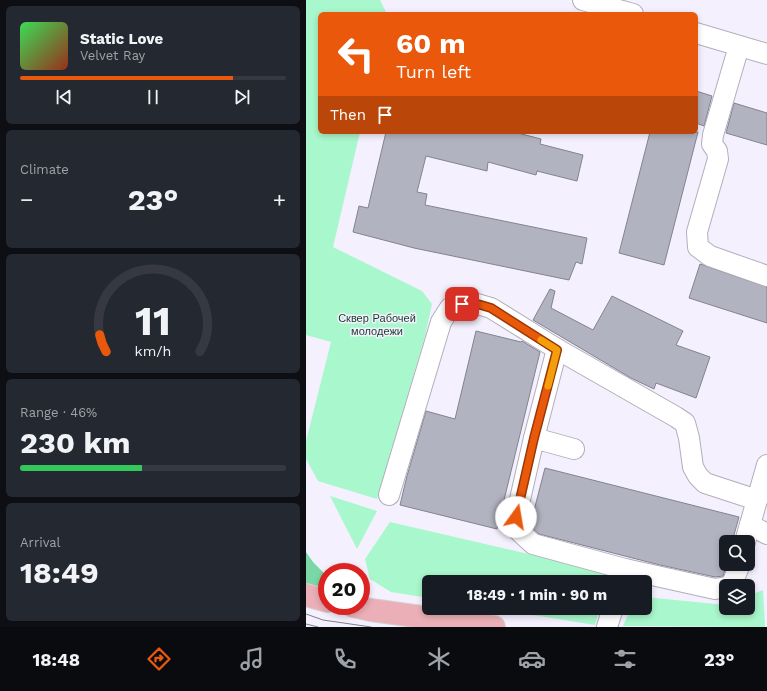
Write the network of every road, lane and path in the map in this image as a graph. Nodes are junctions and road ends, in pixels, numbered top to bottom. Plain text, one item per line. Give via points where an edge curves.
1 (584, 0) edge
2 (626, 12) edge
3 (698, 34) edge
4 (739, 46) junction
5 (767, 54) edge
6 (767, 276) edge
7 (557, 350) junction
8 (534, 438) junction
9 (574, 448) dead end
10 (767, 465) edge
11 (390, 495) dead end
12 (757, 500) junction
13 (747, 534) edge
14 (767, 534) edge
15 (623, 575) edge
16 (652, 579) edge
17 (719, 588) edge
18 (370, 610) edge
19 (611, 615) edge
20 (494, 627) edge
21 (607, 627) edge

1 - 2 street
3 - 4 street
4 - 5 street
4 - 6 street via 713,135 712,144 717,150 718,159 696,232 696,240 698,247 710,256
7 - 8 street
7 - 11 street via 491,308 474,303 450,308 441,322
7 - 12 street via 638,394 684,423 693,467 698,476 705,483
8 - 9 street
8 - 15 street via 516,517 520,532 533,544
10 - 12 street
12 - 13 street
13 - 14 street
16 - 17 street
18 - 20 main road
19 - 21 street

